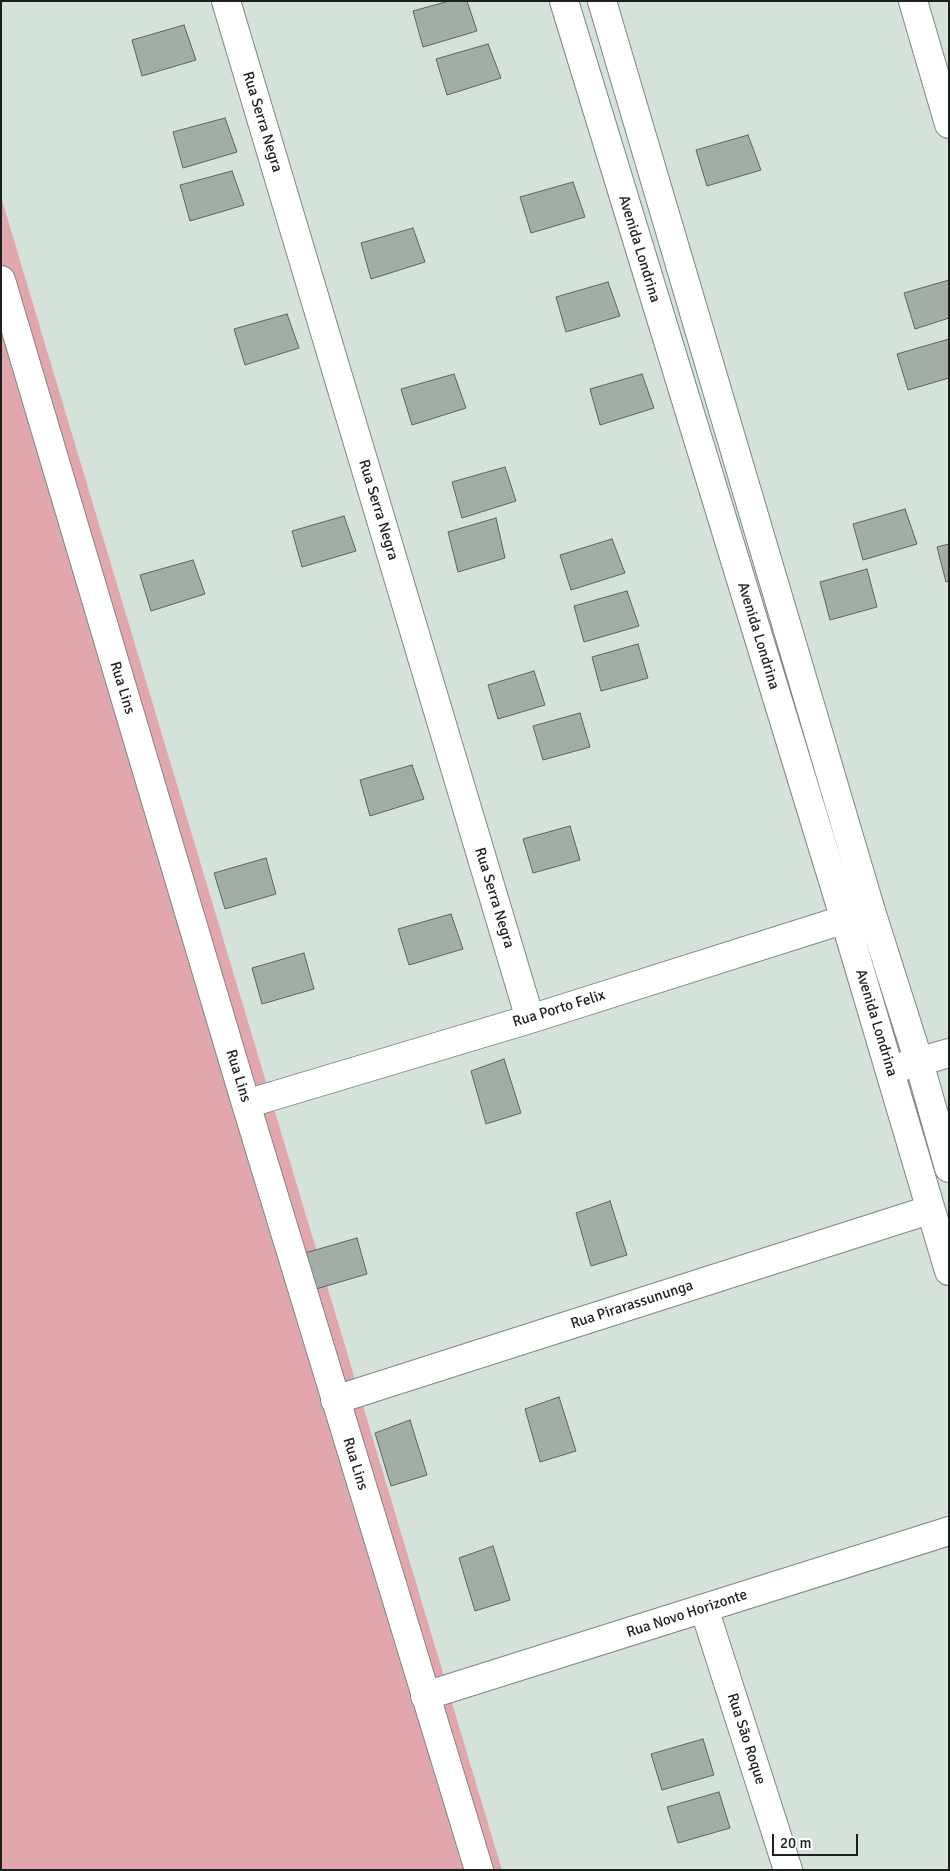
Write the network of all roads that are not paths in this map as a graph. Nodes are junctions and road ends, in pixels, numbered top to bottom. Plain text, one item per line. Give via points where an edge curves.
1 (226, 1) edge
2 (564, 1) edge
3 (602, 1) edge
4 (913, 1) edge
5 (949, 124) edge
6 (1, 280) edge
7 (870, 911) junction
8 (845, 920) junction
9 (530, 1019) junction
10 (949, 1053) edge
11 (919, 1062) junction
12 (890, 1070) junction
13 (246, 1104) junction
14 (949, 1168) edge
15 (929, 1210) junction
16 (949, 1272) edge
17 (335, 1400) junction
18 (949, 1532) edge
19 (704, 1608) junction
20 (425, 1696) junction
21 (479, 1870) edge
22 (788, 1870) edge

1 - 9 street, Rua Serra Negra
2 - 8 street, Avenida Londrina
3 - 7 street, Avenida Londrina
4 - 5 street
6 - 13 street, Rua Lins
7 - 8 street, Rua Porto Felix
7 - 11 street, Avenida Londrina
8 - 9 street, Rua Porto Felix
8 - 12 street, Avenida Londrina
9 - 13 street, Rua Porto Felix
10 - 11 street
11 - 12 street
11 - 14 street, Avenida Londrina
12 - 15 street, Avenida Londrina
13 - 17 street, Rua Lins
15 - 16 street, Avenida Londrina
15 - 17 street, Rua Pirarassununga
17 - 20 street, Rua Lins
18 - 19 street, Rua Novo Horizonte
19 - 20 street, Rua Novo Horizonte
19 - 22 street, Rua São Roque
20 - 21 street, Rua Lins

